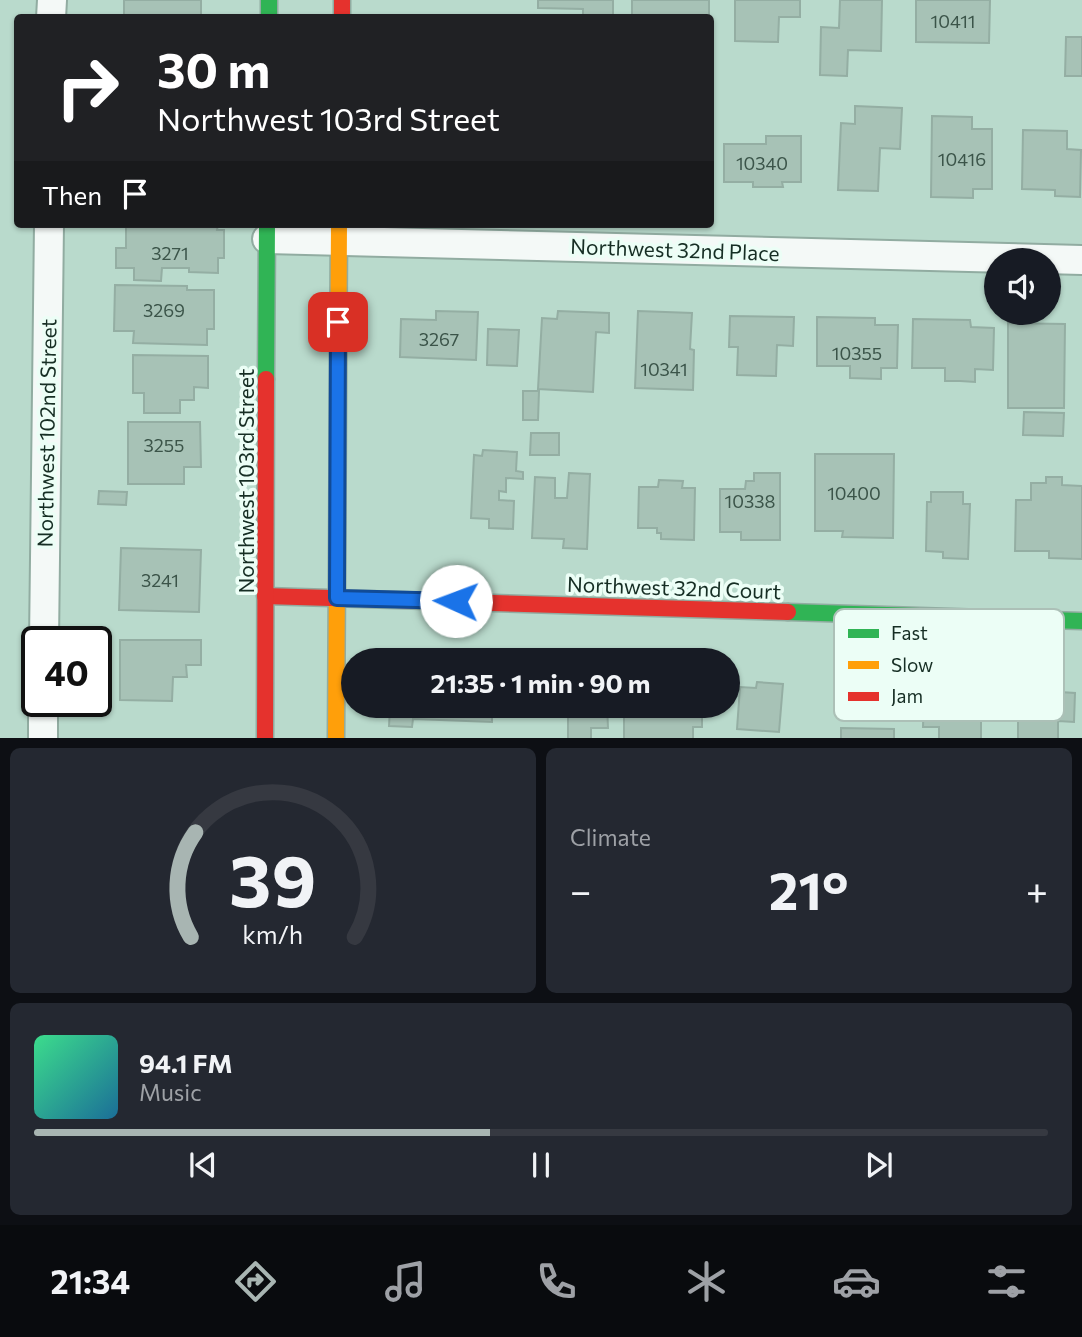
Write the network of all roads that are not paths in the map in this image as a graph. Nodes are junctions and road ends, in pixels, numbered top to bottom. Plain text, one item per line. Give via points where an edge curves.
1 (49, 228) edge
2 (267, 231) edge
3 (339, 232) edge
4 (1082, 260) edge
5 (265, 596) junction
6 (337, 598) junction
7 (834, 613) edge
8 (1064, 620) edge
9 (1082, 621) edge
10 (44, 626) edge
11 (43, 717) edge
12 (43, 738) edge
13 (265, 738) edge
14 (336, 738) edge

1 - 10 street, Northwest 102nd Street
2 - 3 street, Northwest 32nd Place
2 - 5 main road, Northwest 103rd Street
3 - 4 street, Northwest 32nd Place
3 - 6 main road
5 - 6 main road, Northwest 32nd Court
5 - 13 main road, Northwest 103rd Street
6 - 7 main road, Northwest 32nd Court
6 - 14 main road
8 - 9 main road, Northwest 32nd Court
11 - 12 street

